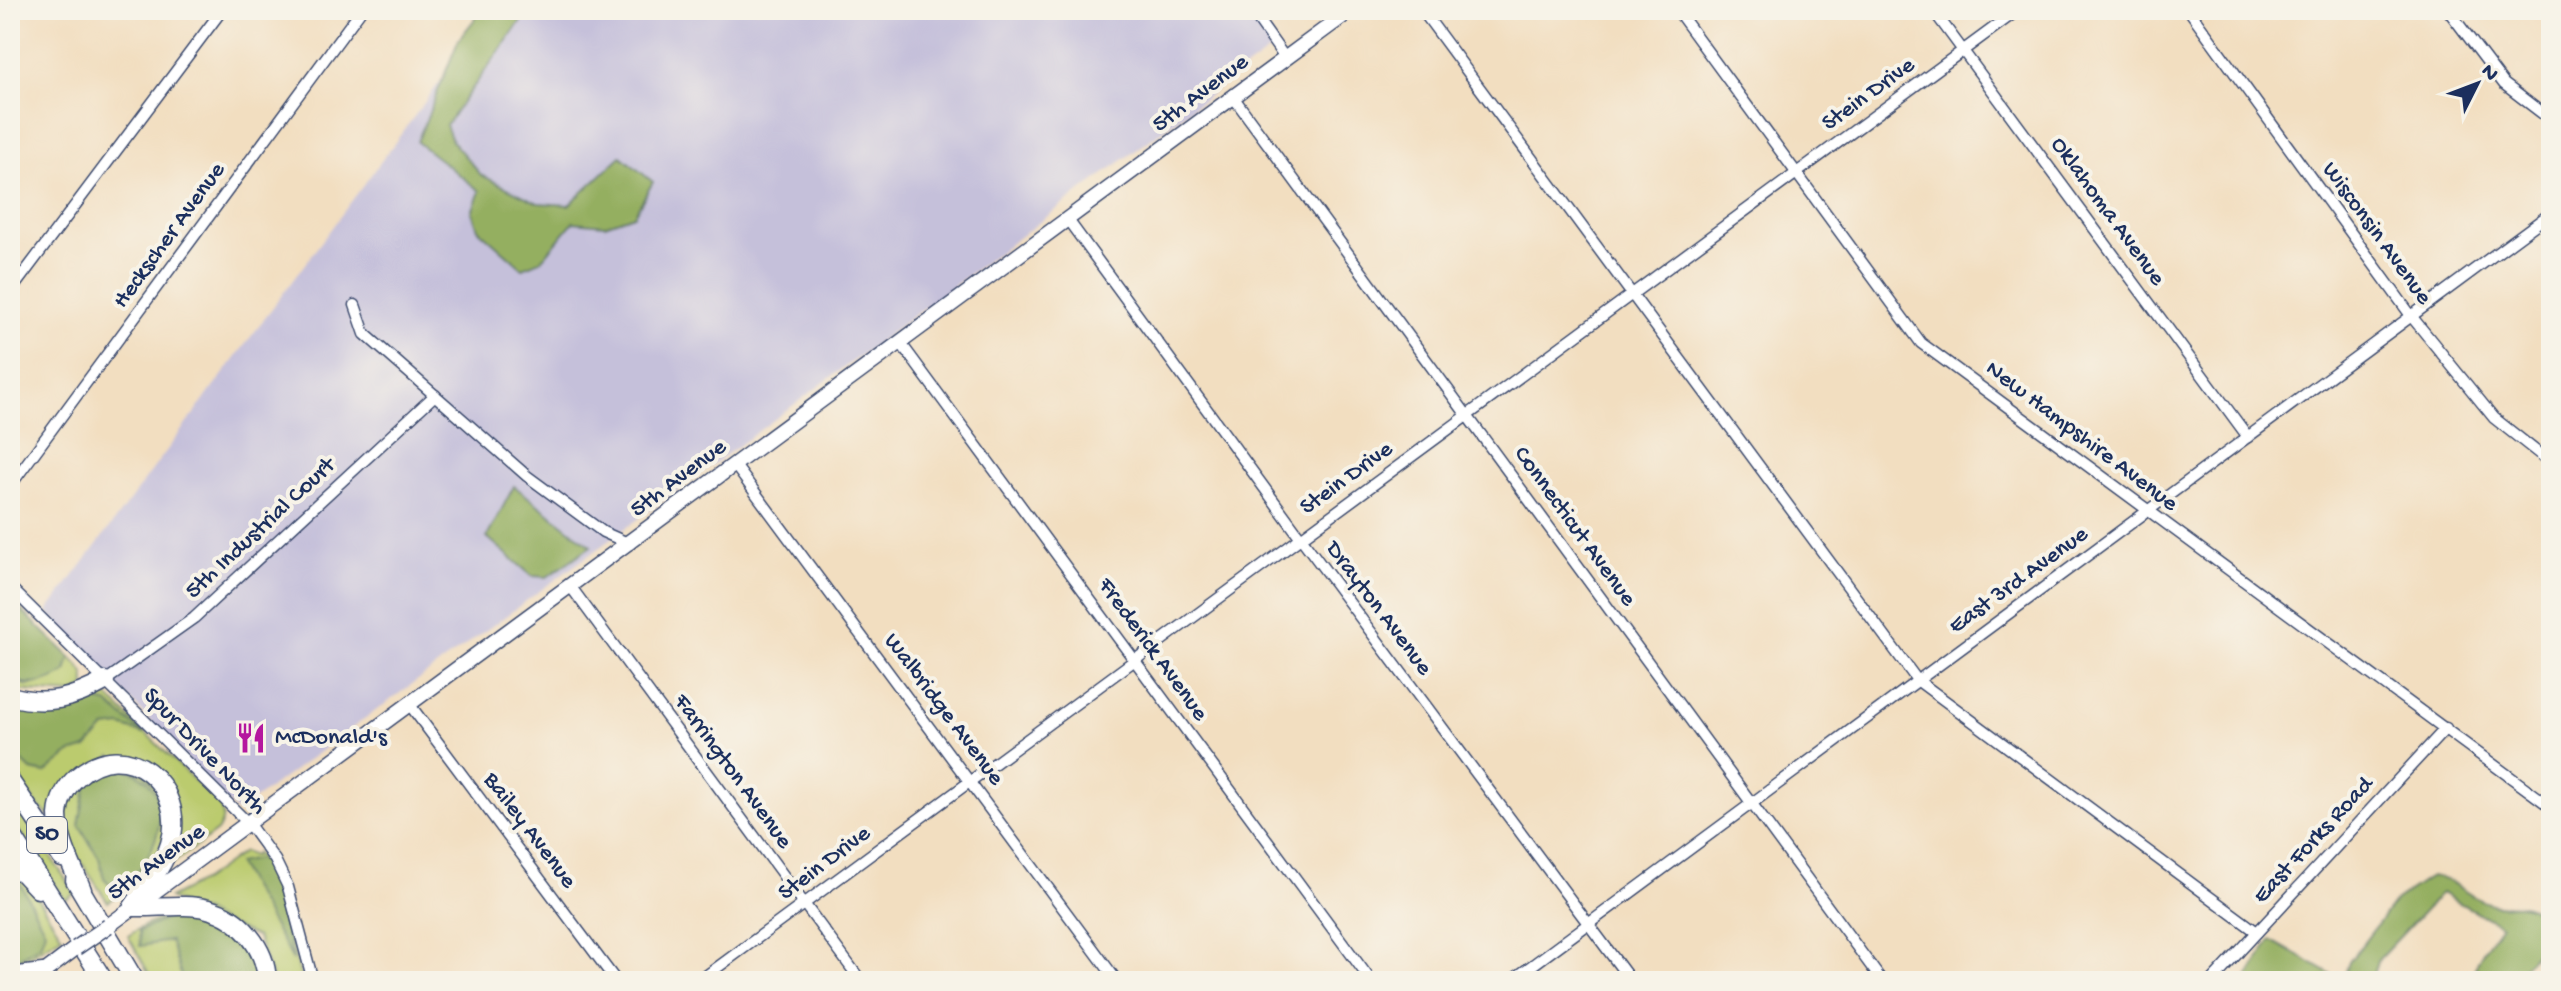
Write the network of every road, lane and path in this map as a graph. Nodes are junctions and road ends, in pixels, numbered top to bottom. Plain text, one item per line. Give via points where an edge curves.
1 (222, 10) edge
2 (361, 10) edge
3 (1251, 10) edge
4 (1351, 10) edge
5 (1422, 10) edge
6 (1677, 10) edge
7 (1933, 10) edge
8 (2018, 10) edge
9 (2189, 10) edge
10 (2448, 10) edge
11 (1963, 51) junction
12 (1285, 58) junction
13 (1234, 98) junction
14 (2551, 120) edge
15 (1797, 173) junction
16 (2551, 213) edge
17 (1068, 220) junction
18 (10, 292) edge
19 (1632, 295) junction
20 (355, 305) dead end
21 (2412, 317) junction
22 (900, 342) junction
23 (435, 395) junction
24 (1468, 415) junction
25 (2248, 437) junction
26 (2551, 463) edge
27 (734, 464) junction
28 (10, 486) edge
29 (2147, 511) junction
30 (1301, 538) junction
31 (630, 544) junction
32 (10, 587) edge
33 (571, 587) junction
34 (1134, 660) junction
35 (1917, 680) junction
36 (105, 681) junction
37 (10, 696) edge
38 (410, 705) junction
39 (2446, 728) junction
40 (10, 781) edge
41 (971, 781) junction
42 (1751, 804) junction
43 (2551, 807) edge
44 (248, 823) junction
45 (10, 832) edge
46 (10, 865) edge
47 (82, 890) junction
48 (805, 904) junction
49 (133, 907) junction
50 (68, 923) junction
51 (1589, 925) junction
52 (2257, 932) junction
53 (10, 977) edge
54 (38, 978) edge
55 (135, 979) edge
56 (104, 981) edge
57 (267, 981) edge
58 (313, 981) edge
59 (616, 981) edge
60 (699, 981) edge
61 (861, 981) edge
62 (1117, 981) edge
63 (1371, 981) edge
64 (1511, 981) edge
65 (1631, 981) edge
66 (1882, 981) edge
67 (2212, 981) edge

1 - 18 street
2 - 28 street, Heckscher Avenue
3 - 12 street
4 - 12 main road, 5th Avenue
5 - 19 street
6 - 15 street, New Hampshire Avenue
7 - 11 street, Oklahoma Avenue
8 - 11 street, Stein Drive
9 - 21 street, Wisconsin Avenue
10 - 14 street via 2504,84
11 - 15 street, Stein Drive
11 - 25 street, Oklahoma Avenue
12 - 13 main road, 5th Avenue
13 - 17 main road, 5th Avenue
13 - 24 street, Connecticut Avenue
15 - 19 street, Stein Drive
15 - 29 street, New Hampshire Avenue via 1921,343
16 - 21 street, East 3rd Avenue
17 - 22 main road, 5th Avenue
17 - 30 street, Drayton Avenue
19 - 24 street, Stein Drive
19 - 35 street
20 - 23 street via 365,334
21 - 25 street, East 3rd Avenue
21 - 26 street, Wisconsin Avenue via 2494,418
22 - 27 main road, 5th Avenue
22 - 34 street, Frederick Avenue
23 - 31 street via 527,476 603,532
23 - 36 street, 5th Industrial Court via 194,618
24 - 30 street, Stein Drive
24 - 42 street, Connecticut Avenue
25 - 29 street, East 3rd Avenue
27 - 31 main road, 5th Avenue
27 - 41 street, Walbridge Avenue
29 - 35 street, East 3rd Avenue
29 - 39 street, New Hampshire Avenue
30 - 34 street, Stein Drive
30 - 51 street, Drayton Avenue
31 - 33 main road, 5th Avenue
32 - 36 street, Spur Drive North
33 - 38 main road, 5th Avenue
33 - 48 street, Farrington Avenue
34 - 41 street, Stein Drive
34 - 63 street, Frederick Avenue
35 - 42 street, East 3rd Avenue
35 - 52 street
36 - 37 highway via 51,702
36 - 44 street, Spur Drive North
38 - 44 main road, 5th Avenue
38 - 59 street, Bailey Avenue
39 - 43 street, New Hampshire Avenue
39 - 52 street, East Forks Road
40 - 47 highway, SO
41 - 48 street, Stein Drive
41 - 62 street, Walbridge Avenue
42 - 51 street, East 3rd Avenue
42 - 66 street, Connecticut Avenue
44 - 49 main road, 5th Avenue
44 - 58 street, Spur Drive North via 288,887
45 - 50 highway, SO
46 - 50 highway
47 - 49 highway via 59,828 62,796 71,782 96,764 129,762 147,769 162,784 173,822 162,861
47 - 55 highway, SO
48 - 60 street, Stein Drive
48 - 61 street, Farrington Avenue
49 - 54 main road, 5th Avenue, bridge
49 - 57 highway via 189,906 228,917 259,948
50 - 56 highway, SO
51 - 64 street, East 3rd Avenue
51 - 65 street, Drayton Avenue
52 - 67 street, East Forks Road
53 - 54 highway

